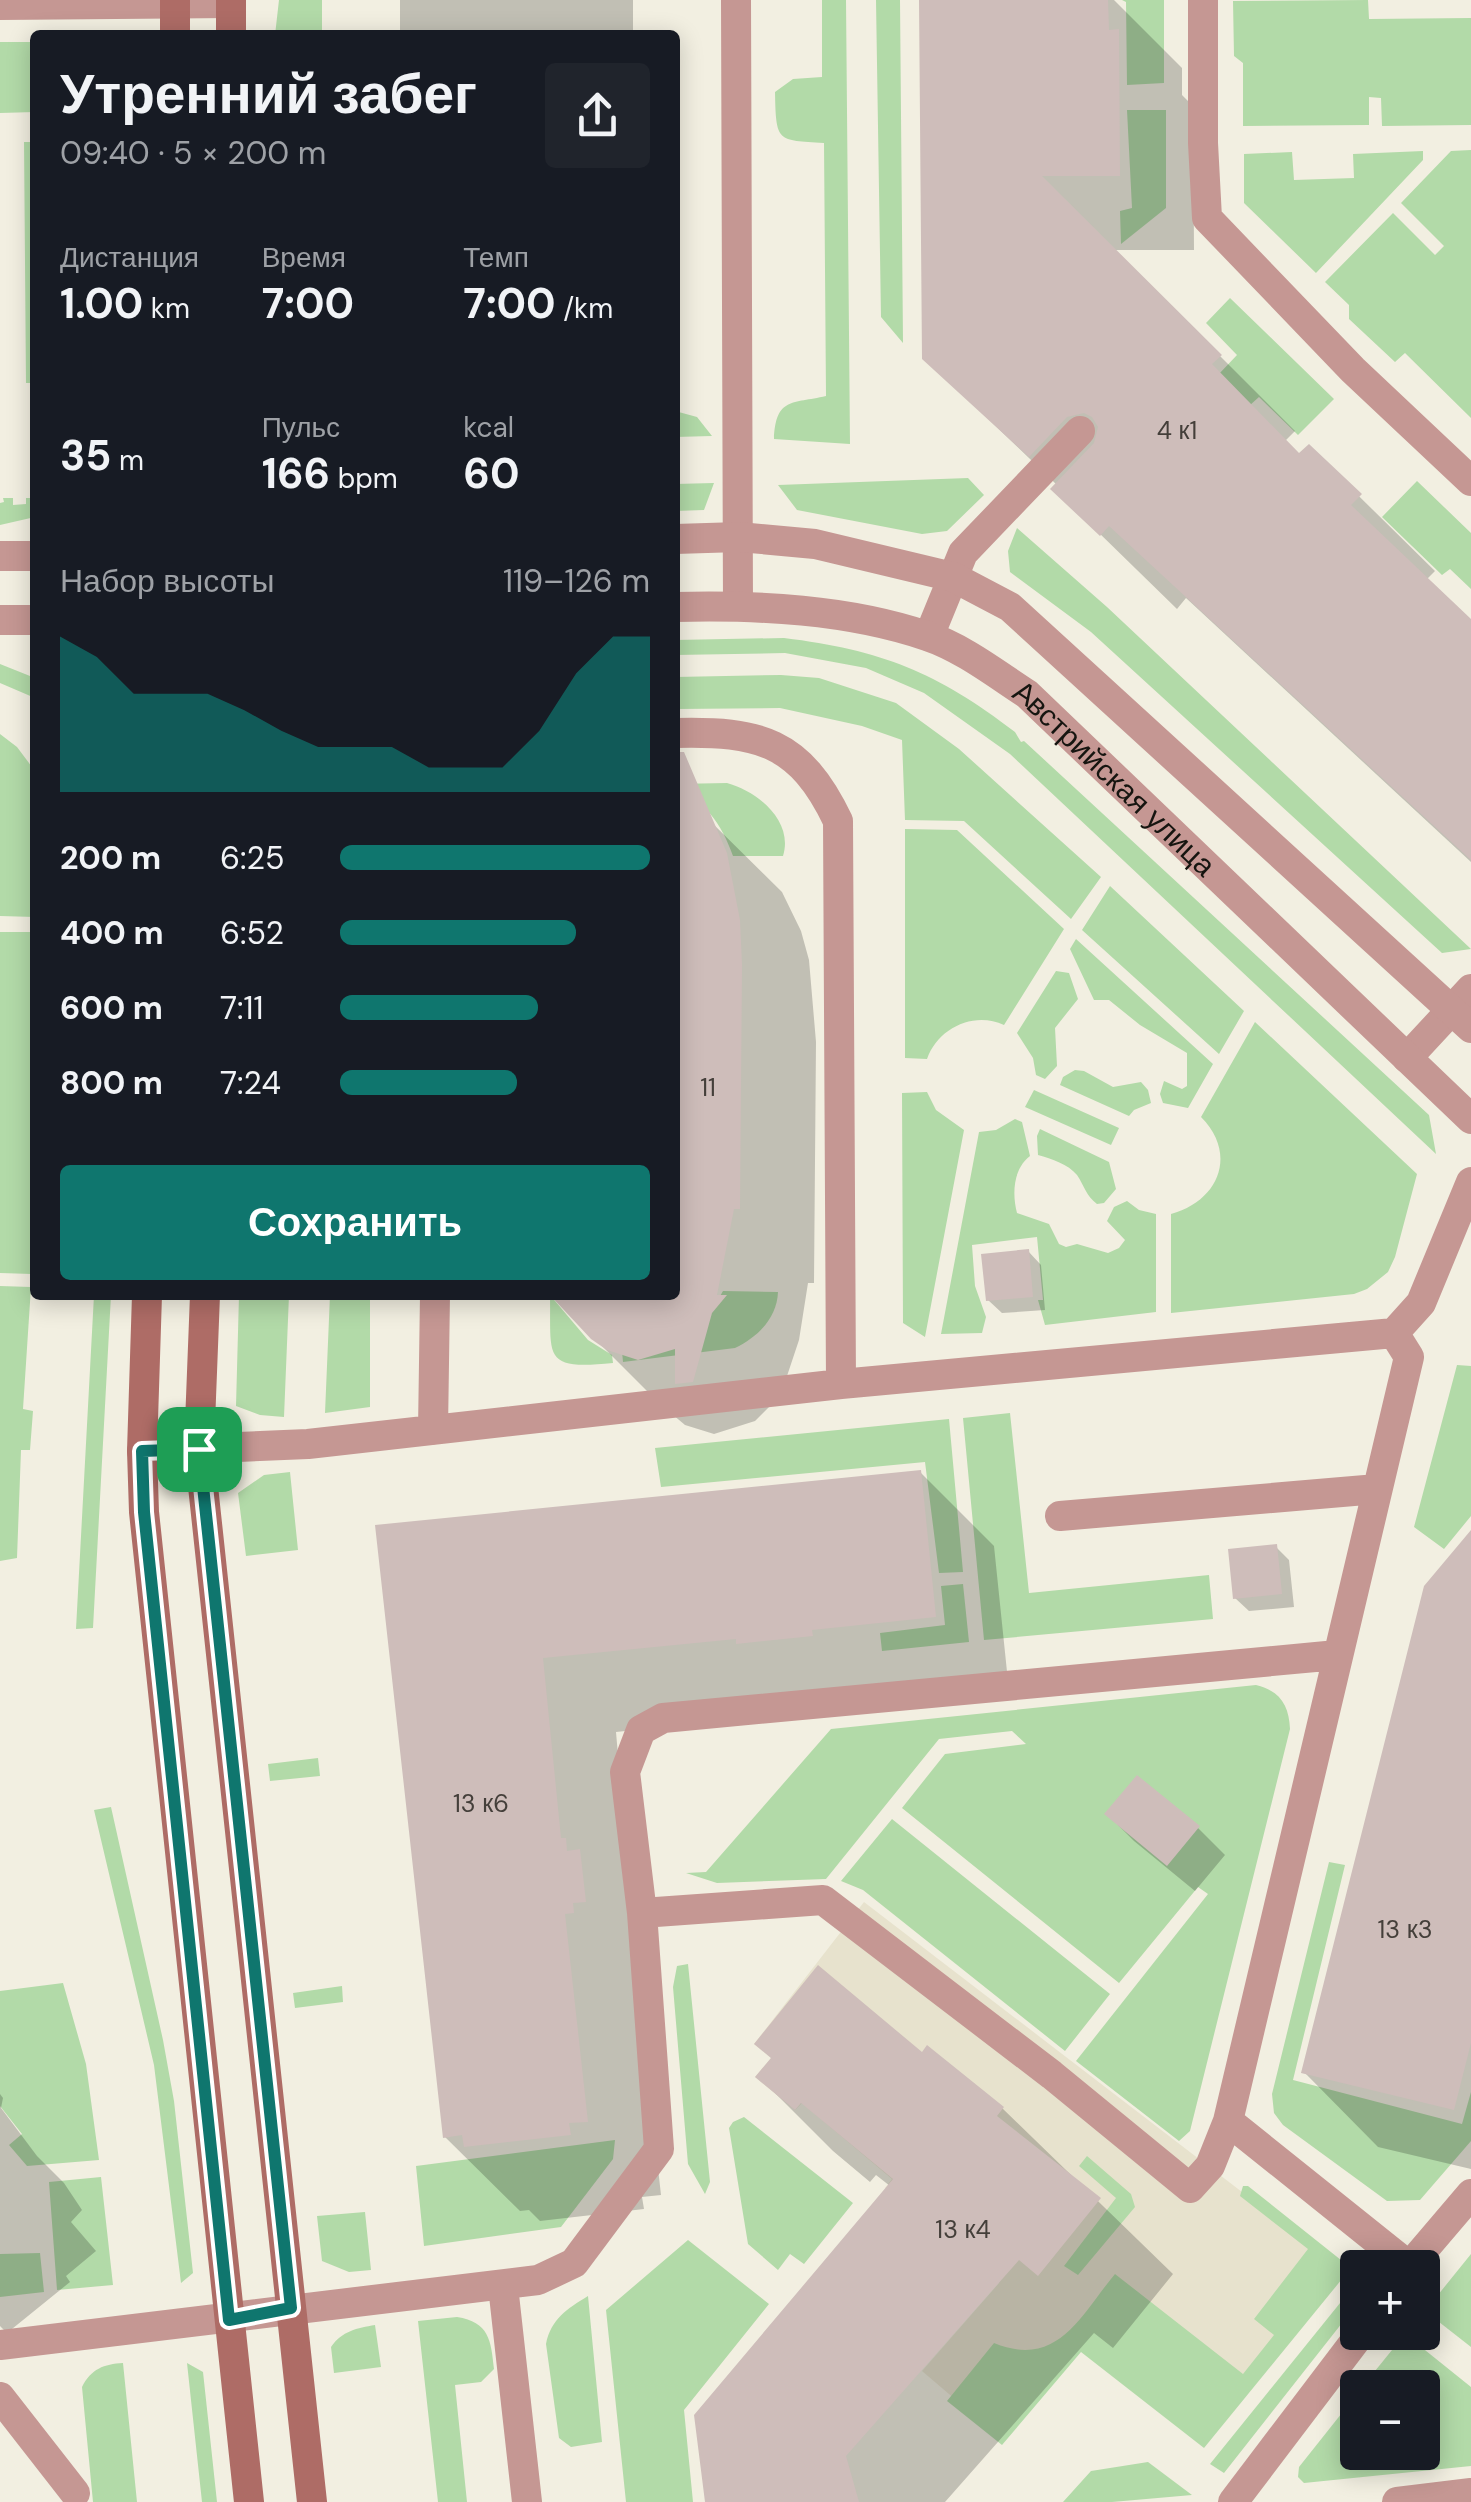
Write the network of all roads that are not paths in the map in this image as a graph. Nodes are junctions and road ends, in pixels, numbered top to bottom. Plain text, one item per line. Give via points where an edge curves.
1 (736, 0) edge
2 (1204, 0) edge
3 (175, 2) edge
4 (231, 2) edge
5 (0, 5) edge
6 (175, 30) edge
7 (231, 30) edge
8 (1080, 432) dead end
9 (1471, 481) edge
10 (739, 537) junction
11 (680, 539) edge
12 (0, 556) edge
13 (30, 556) edge
14 (953, 577) junction
15 (738, 606) junction
16 (680, 607) edge
17 (0, 620) edge
18 (30, 620) edge
19 (929, 636) junction
20 (680, 733) edge
21 (1464, 1009) edge
22 (1407, 1058) junction
23 (1471, 1119) edge
24 (1471, 1182) edge
25 (147, 1300) edge
26 (205, 1300) edge
27 (435, 1300) edge
28 (1394, 1333) junction
29 (840, 1384) junction
30 (433, 1430) junction
31 (199, 1449) junction
32 (142, 1451) junction
33 (1377, 1489) junction
34 (1060, 1516) dead end
35 (1337, 1654) junction
36 (642, 1913) junction
37 (1228, 2121) junction
38 (1471, 2194) edge
39 (1388, 2250) edge
40 (1423, 2250) edge
41 (502, 2286) junction
42 (291, 2308) junction
43 (229, 2320) junction
44 (0, 2345) edge
45 (1348, 2350) edge
46 (0, 2396) edge
47 (75, 2493) dead end
48 (1471, 2494) edge
49 (249, 2502) edge
50 (312, 2502) edge
51 (527, 2502) edge
52 (1233, 2502) edge
53 (1400, 2502) edge

1 - 10 street
2 - 9 street via 1206,218
3 - 4 street
3 - 5 street
3 - 6 street
4 - 7 street
8 - 14 street via 964,552
10 - 11 street, Австрийская улица
10 - 14 street, Австрийская улица via 815,544
10 - 15 street
12 - 13 street
14 - 19 street
14 - 21 street, Австрийская улица via 1010,607
15 - 16 street, Австрийская улица
15 - 19 street, Австрийская улица via 804,611
17 - 18 street
19 - 22 street, Австрийская улица via 1027,694
20 - 29 street via 722,732 765,742 798,760 838,821
21 - 22 street
22 - 23 street, Австрийская улица
24 - 28 street via 1421,1303
25 - 32 street
26 - 31 street
27 - 30 street
28 - 29 street
28 - 33 street via 1409,1357
29 - 30 street
30 - 31 street
31 - 32 street
31 - 42 street
32 - 43 street
33 - 34 street
33 - 35 street
35 - 36 street via 663,1718 641,1730 625,1772
35 - 37 street
36 - 37 street via 823,1900 1190,2188 1210,2166
36 - 41 street via 660,2149 574,2263 538,2280
37 - 39 street
38 - 40 street
41 - 42 street
41 - 51 street
42 - 43 street
42 - 50 street
43 - 44 street
43 - 49 street
45 - 52 street
46 - 47 street
48 - 53 street

